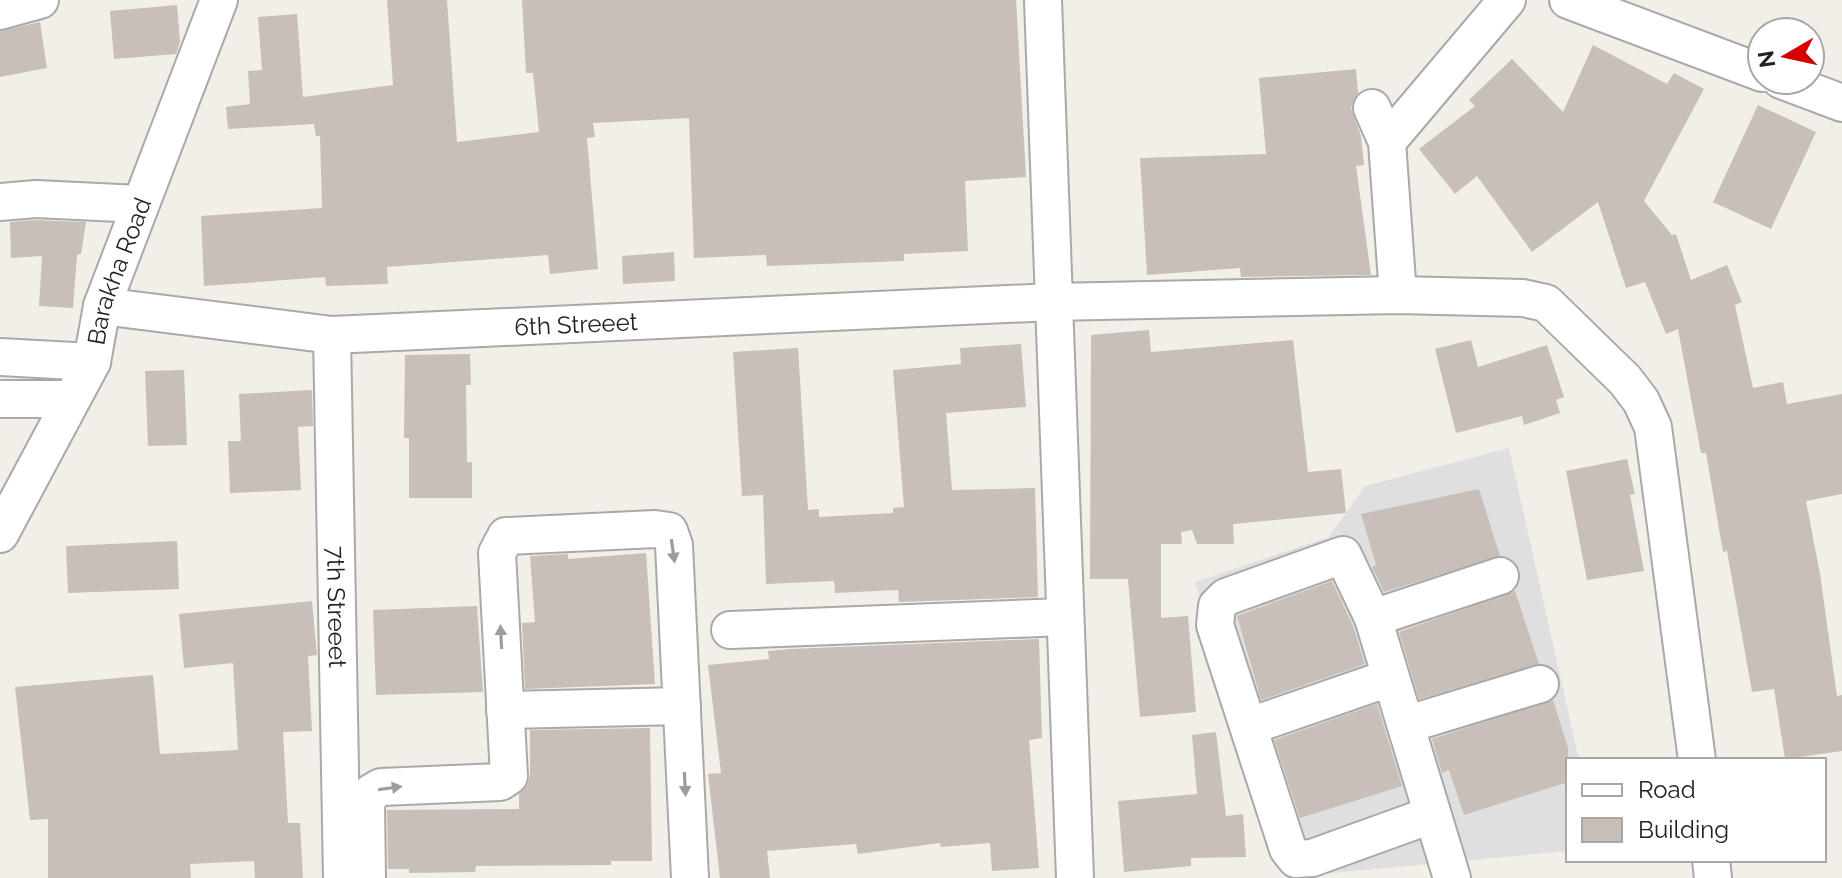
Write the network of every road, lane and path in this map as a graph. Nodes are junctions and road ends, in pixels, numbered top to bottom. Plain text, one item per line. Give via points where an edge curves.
1 (40, 0) edge
2 (219, 0) edge
3 (1043, 0) edge
4 (1507, 0) edge
5 (1568, 0) edge
6 (0, 11) edge
7 (1746, 67) edge
8 (1372, 108) dead end
9 (1387, 142) junction
10 (0, 202) edge
11 (140, 204) junction
12 (1398, 295) junction
13 (1052, 302) junction
14 (102, 306) junction
15 (332, 335) junction
16 (0, 357) edge
17 (92, 362) junction
18 (0, 399) edge
19 (70, 399) junction
20 (0, 534) edge
21 (1500, 576) dead end
22 (1064, 617) junction
23 (1373, 618) junction
24 (730, 630) dead end
25 (1389, 678) junction
26 (1540, 684) dead end
27 (682, 706) junction
28 (505, 710) junction
29 (1408, 724) junction
30 (1250, 726) junction
31 (1697, 758) edge
32 (1431, 815) junction
33 (342, 878) edge
34 (367, 878) edge
35 (690, 878) edge
36 (1075, 878) edge
37 (1452, 878) edge

1 - 6 street
2 - 11 street, Barakha Road
3 - 13 street
4 - 9 street
5 - 7 street
8 - 9 street
9 - 12 street
10 - 11 street
11 - 14 street, Barakha Road
12 - 13 street, 6th Streeet
12 - 31 street, 6th Streeet via 1495,296 1546,303 1641,401 1653,427
13 - 15 street, 6th Streeet
13 - 22 street
14 - 15 street, 6th Streeet
14 - 17 street, Barakha Road
15 - 33 street, 7th Streeet
16 - 17 street
17 - 19 street, Barakha Road
18 - 19 street
19 - 20 street, Barakha Road
21 - 23 street
22 - 24 street
22 - 36 street
23 - 25 street
23 - 30 street via 1343,555 1226,597 1217,606 1215,625
25 - 29 street
25 - 30 street
26 - 29 street
27 - 28 street
28 -> 27 street via 500,542 506,536 655,529 669,531 674,545
27 -> 35 street
34 -> 28 street via 366,803 372,792 381,787 500,782 509,776
29 - 32 street
30 - 32 street via 1288,849 1296,859 1312,858
32 - 37 street

